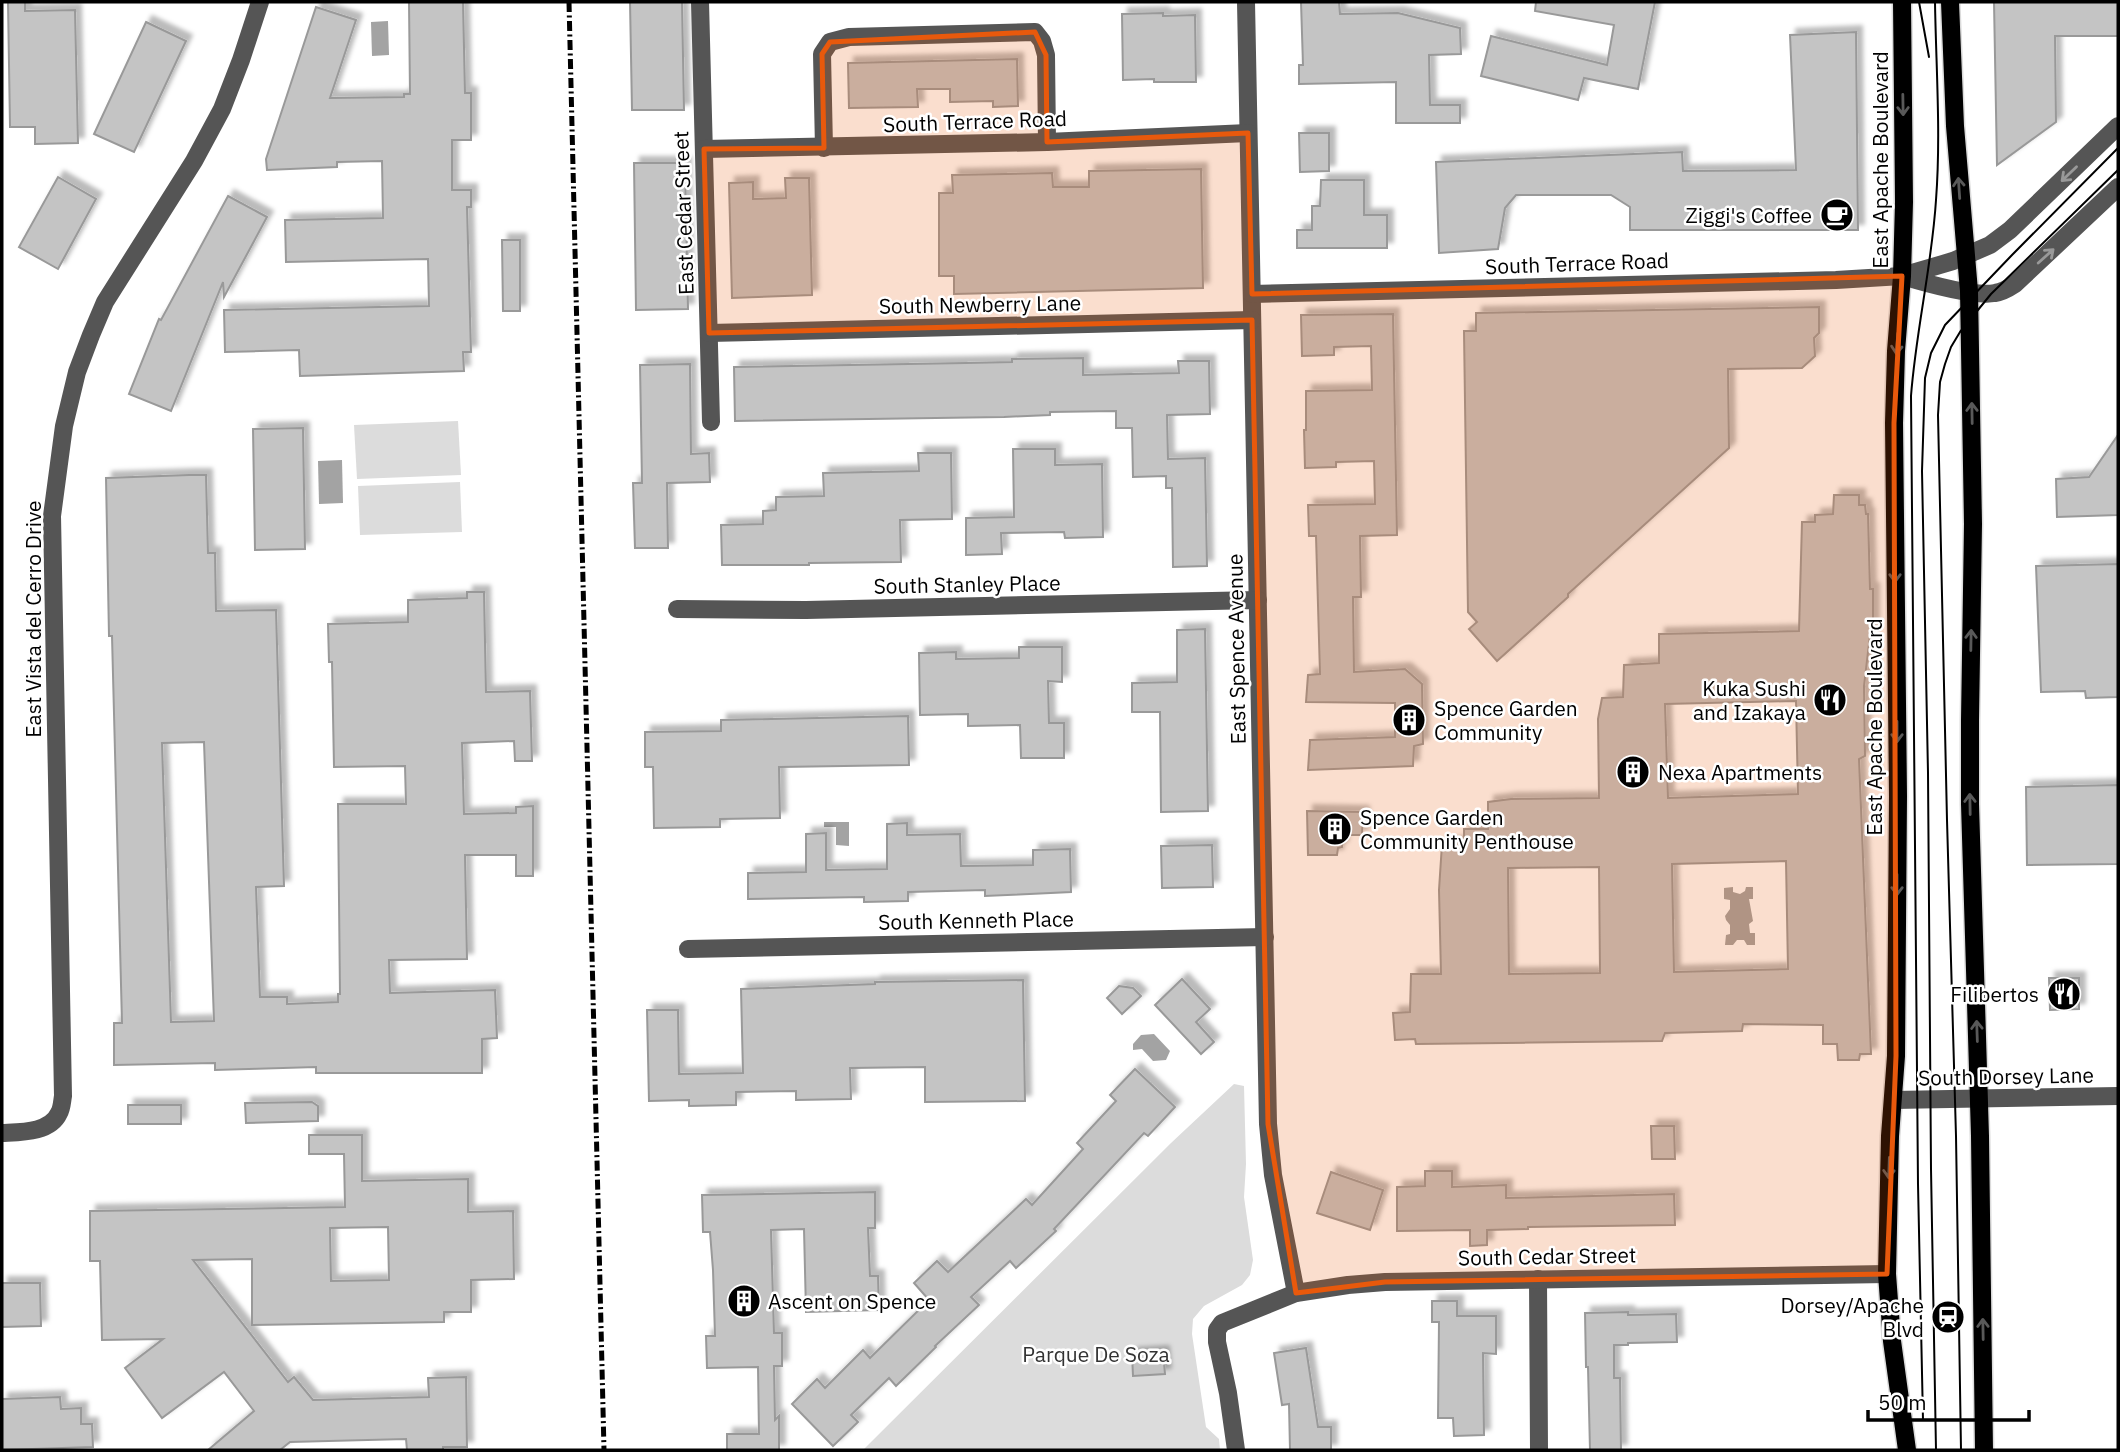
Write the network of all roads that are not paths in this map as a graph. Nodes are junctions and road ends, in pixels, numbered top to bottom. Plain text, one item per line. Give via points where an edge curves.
1 (260, 2) edge
2 (700, 2) edge
3 (1246, 2) edge
4 (1902, 2) edge
5 (1950, 2) edge
6 (2118, 126) edge
7 (1248, 133) junction
8 (1047, 142) junction
9 (824, 148) junction
10 (704, 149) junction
11 (2118, 187) edge
12 (1966, 256) junction
13 (1902, 276) junction
14 (1969, 291) junction
15 (1252, 294) junction
16 (1252, 320) junction
17 (709, 333) junction
18 (711, 422) dead end
19 (1258, 600) junction
20 (677, 610) dead end
21 (1265, 937) junction
22 (688, 949) dead end
23 (2118, 1096) edge
24 (1979, 1099) junction
25 (1894, 1100) junction
26 (2, 1133) edge
27 (1887, 1274) junction
28 (1538, 1279) junction
29 (1296, 1293) junction
30 (1236, 1450) edge
31 (1539, 1450) edge
32 (1907, 1450) edge
33 (1984, 1450) edge

1 - 26 street, East Vista del Cerro Drive via 222,109 105,302 77,372 64,426 52,516 63,1096 59,1115 44,1128
2 - 10 street, East Cedar Street
3 - 7 street, East Spence Avenue
4 -> 13 main road, East Apache Boulevard
12 -> 5 main road
6 -> 12 street, South Terrace Road via 2010,230
7 - 8 street, South Terrace Road
7 - 15 street, East Spence Avenue
8 - 9 street, South Terrace Road
8 - 9 street via 1042,41 1035,32 995,33 849,37 830,42 822,54
9 - 10 street, South Terrace Road
10 - 17 street, East Cedar Street
14 -> 11 street, South Terrace Road via 1991,294 2015,284
12 - 13 street, South Terrace Road
12 - 14 main road
13 - 14 street, South Terrace Road
13 - 15 street, South Terrace Road
13 -> 25 main road, East Apache Boulevard via 1894,423 1898,796
24 -> 14 main road via 1970,780 1973,524
15 - 16 street, East Spence Avenue
16 - 17 street, South Newberry Lane
16 - 19 street, East Spence Avenue
17 - 18 street, East Cedar Street
19 - 20 street, South Stanley Place
19 - 21 street, East Spence Avenue
21 - 22 street, South Kenneth Place
21 - 29 street, East Spence Avenue via 1268,1124
23 - 24 street, South Dorsey Lane
24 - 25 street, South Dorsey Lane
33 -> 24 main road
25 -> 27 main road, East Apache Boulevard
27 - 28 street, South Cedar Street
27 - 32 main road, East Apache Boulevard
28 - 29 street, South Cedar Street via 1385,1282
28 - 31 street
29 - 30 street, South Cedar Street via 1222,1323 1217,1330

